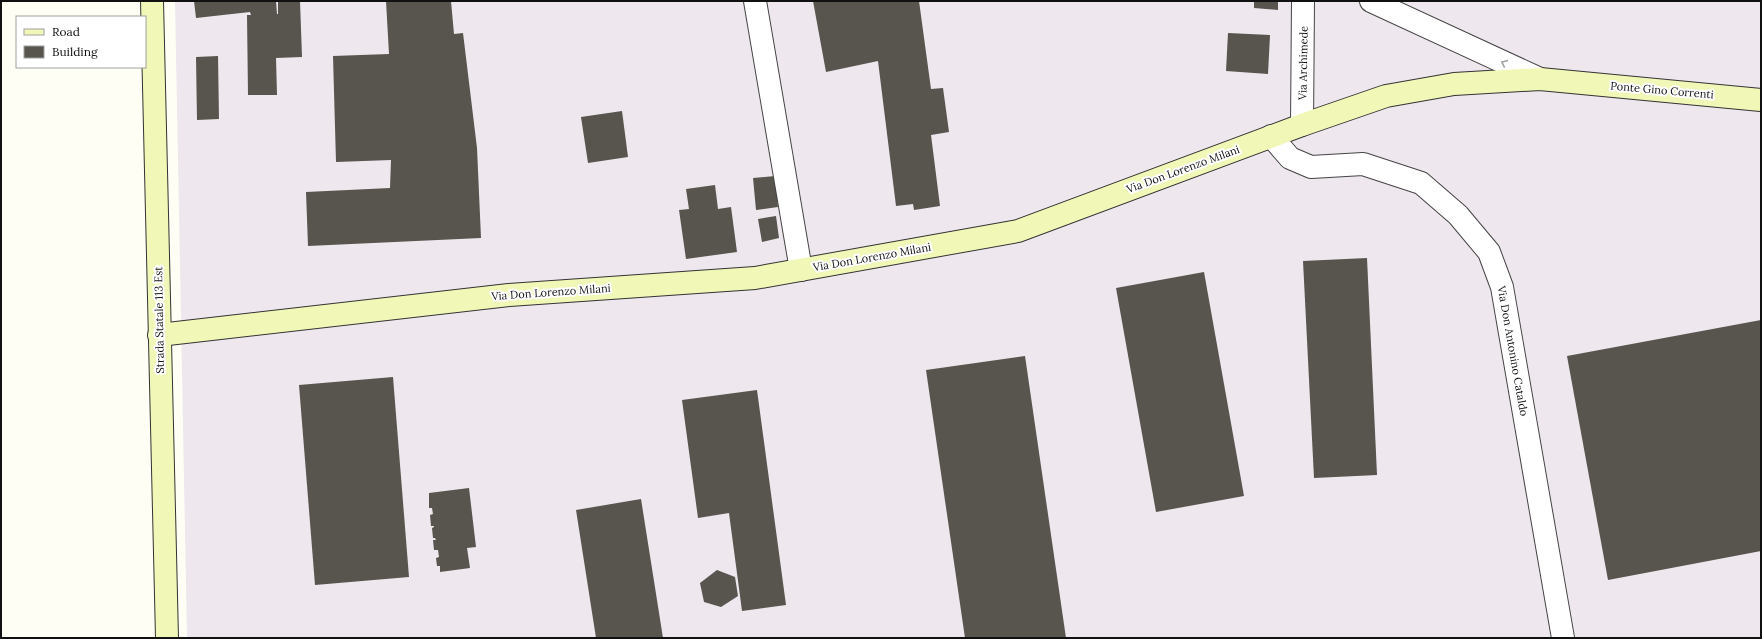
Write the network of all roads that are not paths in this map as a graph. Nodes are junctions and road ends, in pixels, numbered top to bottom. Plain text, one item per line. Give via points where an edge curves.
1 (152, 1) edge
2 (755, 1) edge
3 (1303, 1) edge
4 (1371, 1) edge
5 (1540, 79) junction
6 (1562, 81) joint
7 (1761, 100) edge
8 (1302, 125) junction
9 (1271, 136) junction
10 (800, 270) junction
11 (159, 335) junction
12 (167, 638) edge
13 (1563, 638) edge

1 - 11 street, Strada Statale 113 Est
2 - 10 street
3 - 8 street, Via Archimede
5 -> 4 street
5 - 6 street, Via Don Lorenzo Milani
5 - 8 street, Via Don Lorenzo Milani via 1454,84 1386,96
6 - 7 street, Ponte Gino Correnti
8 - 9 street, Via Don Lorenzo Milani
9 - 10 street, Via Don Lorenzo Milani via 1018,230
9 - 13 street, Via Don Antonino Cataldo via 1290,158 1311,167 1363,164 1421,183 1458,215 1489,252 1502,287
10 - 11 street, Via Don Lorenzo Milani via 755,278 509,295
11 - 12 street, Strada Statale 113 Est

